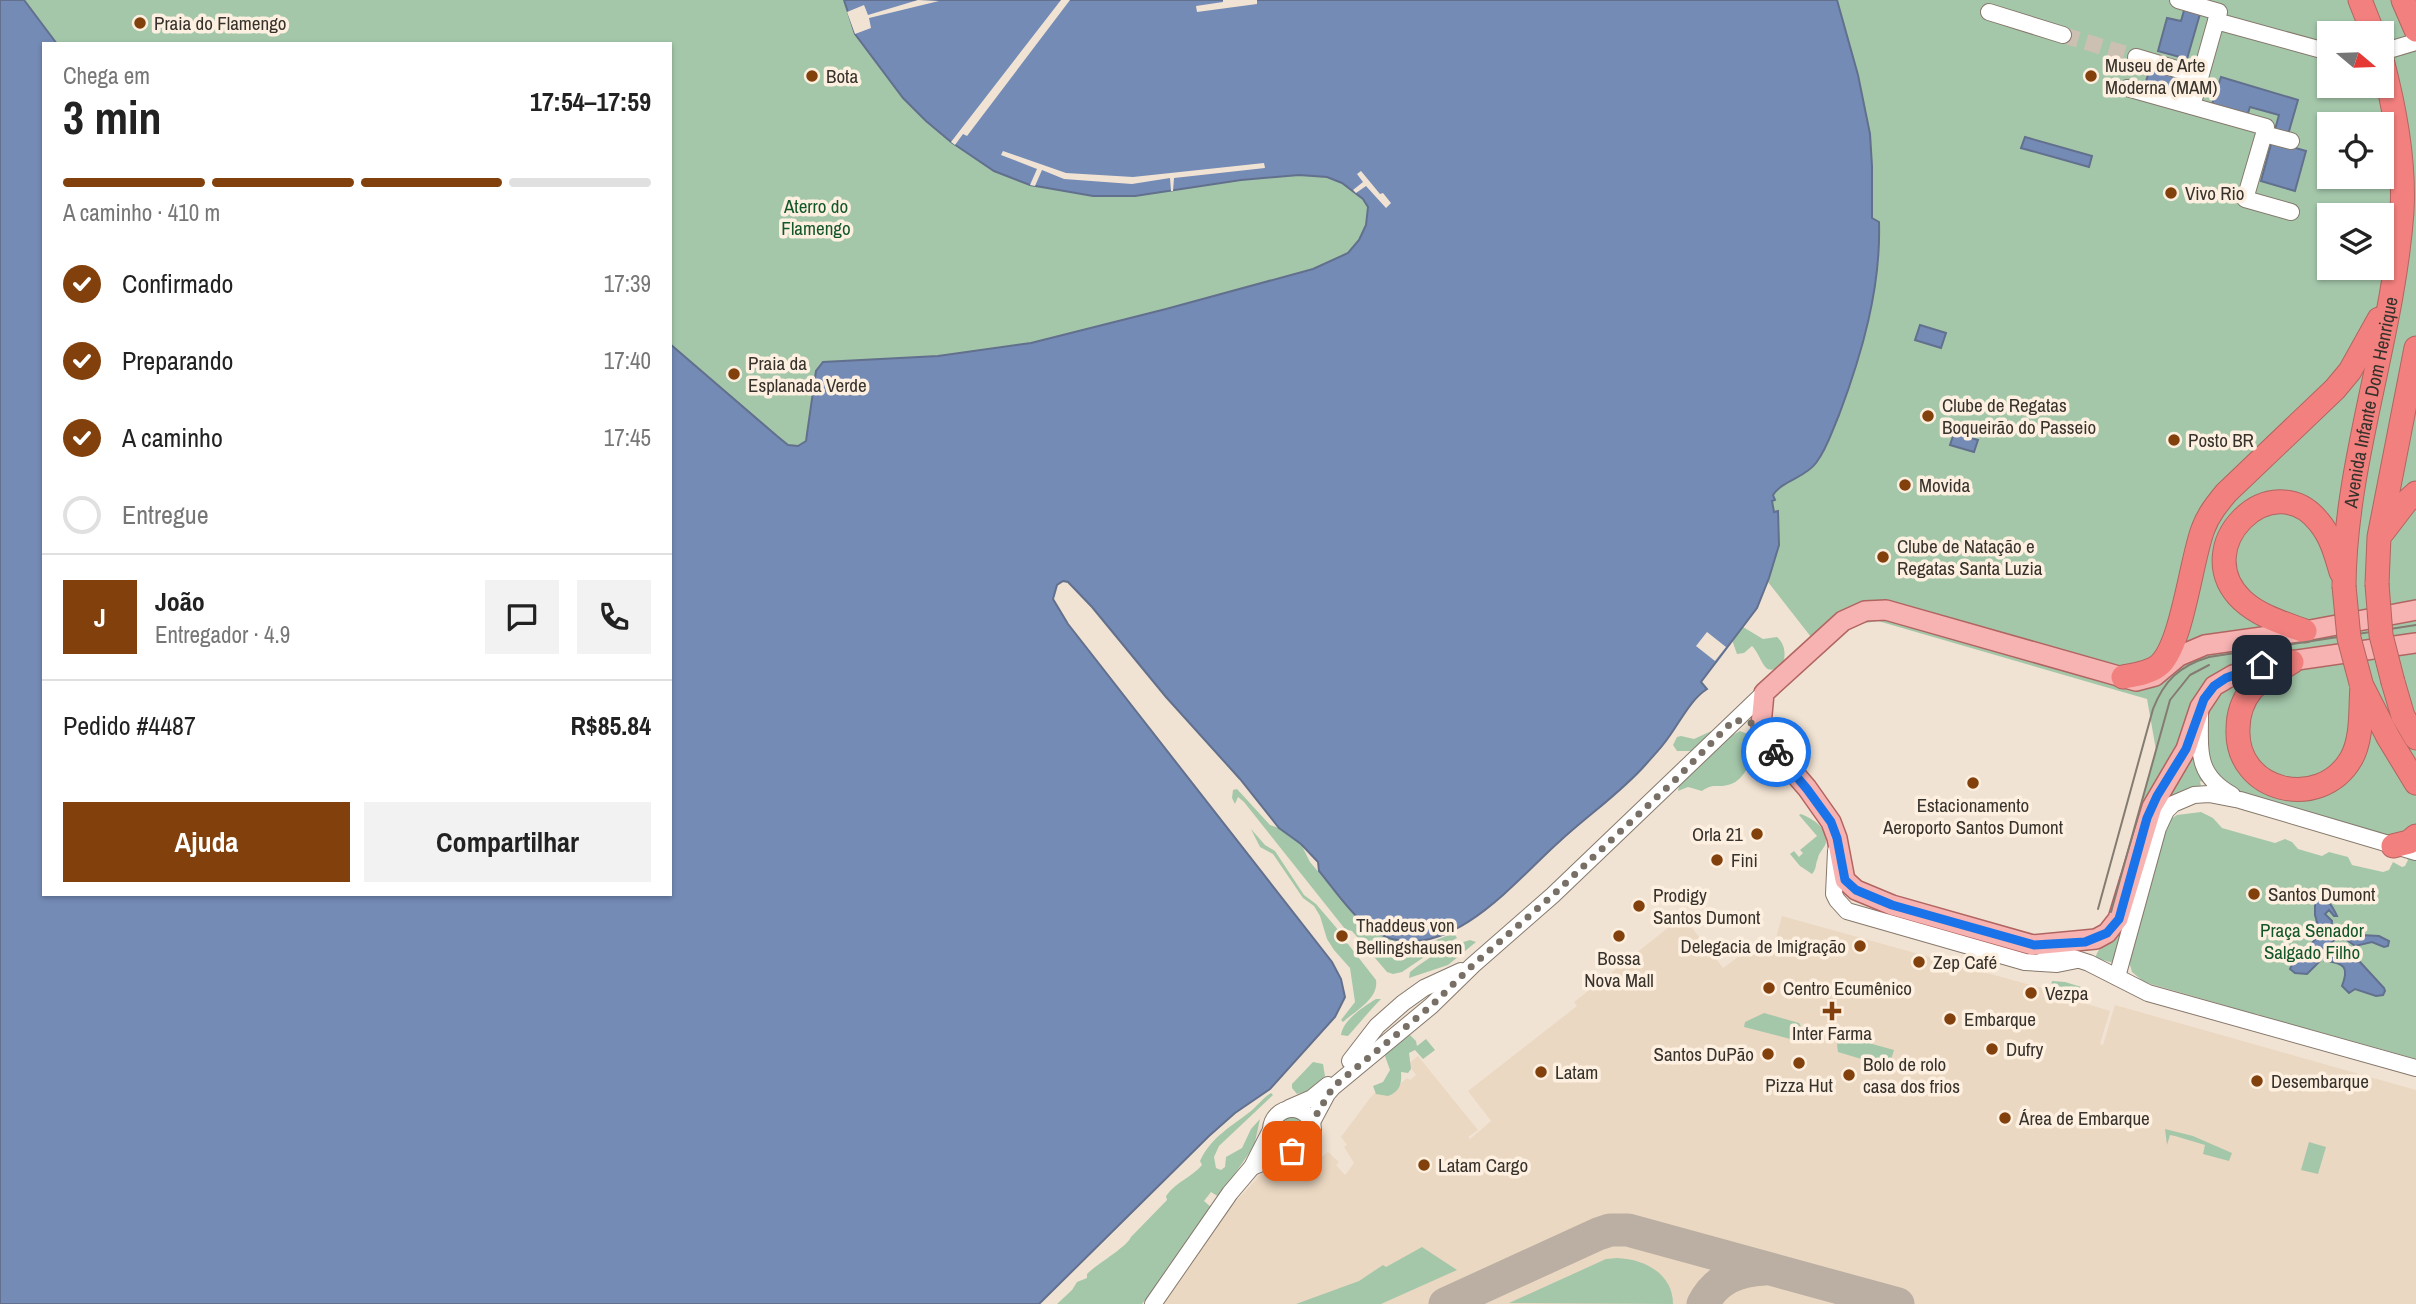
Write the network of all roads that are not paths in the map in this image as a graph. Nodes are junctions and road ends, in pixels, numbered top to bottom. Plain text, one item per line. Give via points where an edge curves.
1 (2360, 0) edge
2 (2403, 0) edge
3 (2181, 1) edge
4 (1989, 12) dead end
5 (2216, 21) junction
6 (2369, 21) edge
7 (2416, 30) edge
8 (2063, 36) tunnel mouth
9 (2416, 42) edge
10 (2394, 48) edge
11 (2317, 49) edge
12 (2136, 57) tunnel mouth
13 (2200, 76) junction
14 (2127, 88) dead end
15 (2392, 98) edge
16 (2192, 106) junction
17 (2291, 212) dead end
18 (2391, 294) junction
19 (2415, 368) edge
20 (2416, 493) edge
21 (2379, 537) junction
22 (2344, 583) junction
23 (2416, 610) edge
24 (2305, 631) junction
25 (2416, 643) edge
26 (2292, 662) junction
27 (2123, 677) junction
28 (2362, 684) junction
29 (1764, 693) junction
30 (2200, 707) junction
31 (1734, 720) junction
32 (2410, 721) edge
33 (1762, 725) junction
34 (2416, 738) edge
35 (2412, 777) edge
36 (2416, 795) edge
37 (2240, 800) junction
38 (2416, 836) edge
39 (1837, 838) junction
40 (2393, 846) junction
41 (2416, 852) edge
42 (2034, 945) junction
43 (2122, 953) junction
44 (2079, 959) junction
45 (1473, 965) junction
46 (2116, 977) junction
47 (2135, 987) junction
48 (2416, 1068) edge
49 (1289, 1108) junction
50 (1312, 1122) junction
51 (1271, 1129) junction
52 (1292, 1151) junction
53 (1252, 1167) junction
54 (1153, 1304) edge

1 - 6 highway
2 - 7 highway
3 - 5 street via 2219,12
4 - 8 street
5 - 11 street
5 - 13 street
9 - 10 street
12 - 13 street
13 - 16 street
14 - 16 street
15 - 18 highway, Avenida Infante Dom Henrique via 2400,144 2402,211
16 - 17 street via 2266,128 2279,138 2245,199
18 - 22 highway, Avenida Infante Dom Henrique via 2351,500
18 - 27 highway via 2350,371 2211,512 2165,659 2157,667
19 - 21 highway, Avenida Infante Dom Henrique
20 - 21 highway
21 - 32 highway, Avenida Infante Dom Henrique, bridge via 2381,635 2393,682
22 - 24 highway via 2329,538 2305,508 2277,502 2255,509 2237,524 2225,557 2234,589 2255,609
22 - 28 highway, bridge via 2349,638
23 - 24 main road
24 - 27 main road via 2206,645 2179,656 2151,679
25 - 26 main road
26 - 28 highway via 2252,689 2238,721 2242,757 2256,775 2274,786 2308,789 2344,769 2357,744
26 - 30 main road via 2262,665 2226,678 2208,692
27 - 29 main road via 1886,610 1864,611 1843,621
28 - 35 highway
29 - 31 street
29 - 33 main road
30 - 37 street via 2204,771
30 - 42 main road via 2186,749 2147,818 2116,923 2096,939
31 - 33 street
31 - 45 street via 1568,882
32 - 34 highway, Avenida Infante Dom Henrique
33 - 39 main road via 1776,752 1831,822
35 - 36 highway
37 - 40 street
37 - 43 street via 2194,795 2166,811
38 - 40 highway
39 - 42 main road via 1845,880 1856,890 1892,905
39 - 44 street via 1834,894 1847,911 2025,962 2057,964
40 - 41 street
42 - 44 street
43 - 46 street
43 - 47 street
44 - 46 street
45 - 49 street via 1403,1003 1377,1026 1322,1091
45 - 50 street via 1333,1087
46 - 47 street
47 - 48 street
49 - 50 street via 1303,1111
49 - 51 street via 1276,1116
50 - 52 street via 1307,1145
51 - 52 street via 1280,1147
51 - 53 street
52 - 53 street
53 - 54 street

